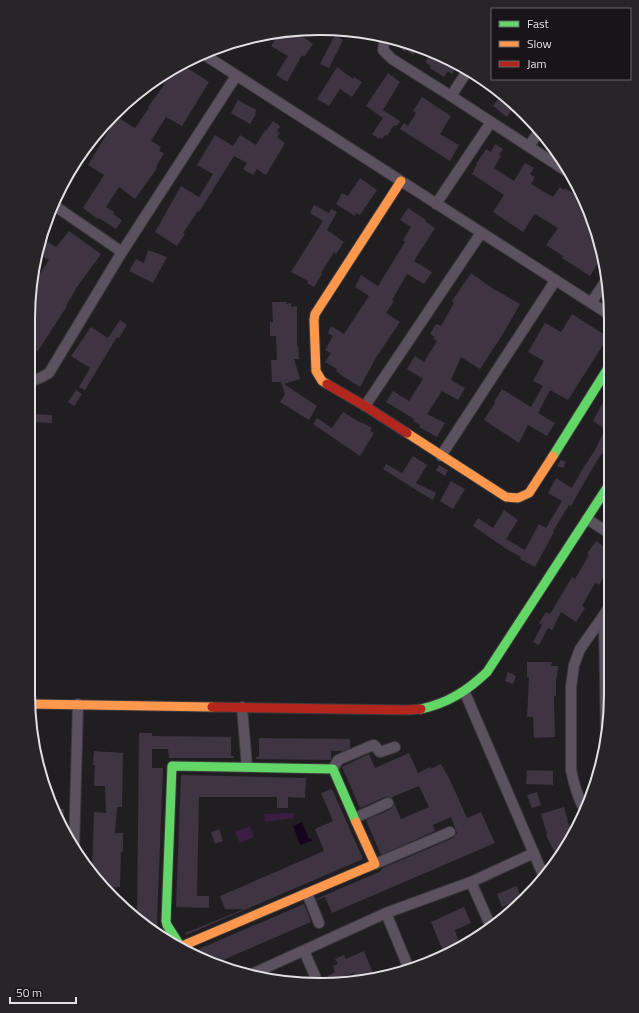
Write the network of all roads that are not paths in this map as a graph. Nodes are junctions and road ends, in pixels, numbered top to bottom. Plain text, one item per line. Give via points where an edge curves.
1 (384, 43) edge
2 (209, 58) edge
3 (465, 75) edge
4 (236, 76) junction
5 (451, 96) junction
6 (491, 122) junction
7 (536, 136) edge
8 (529, 146) junction
9 (559, 166) edge
10 (401, 182) junction
11 (436, 204) junction
12 (58, 208) edge
13 (481, 233) junction
14 (122, 252) junction
15 (555, 281) junction
16 (602, 286) edge
17 (591, 303) junction
18 (604, 311) edge
19 (604, 374) edge
20 (35, 380) edge
21 (365, 406) junction
22 (441, 456) junction
23 (604, 492) edge
24 (587, 519) junction
25 (604, 530) edge
26 (604, 615) edge
27 (464, 693) junction
28 (36, 704) edge
29 (78, 704) junction
30 (242, 707) junction
31 (395, 747) dead end
32 (247, 767) junction
33 (334, 769) junction
34 (388, 803) dead end
35 (581, 804) edge
36 (355, 818) junction
37 (450, 832) dead end
38 (74, 838) edge
39 (534, 853) junction
40 (375, 864) junction
41 (542, 871) edge
42 (471, 882) junction
43 (307, 893) junction
44 (386, 914) junction
45 (489, 922) edge
46 (319, 923) dead end
47 (176, 940) edge
48 (186, 945) edge
49 (304, 951) junction
50 (407, 964) edge
51 (258, 971) edge
52 (316, 978) edge

1 - 5 street via 383,50 392,59
2 - 4 street
3 - 5 street
4 - 10 street
4 - 14 street
5 - 6 street
6 - 8 street
6 - 11 street
7 - 8 street
8 - 9 street
10 - 11 street
10 - 21 street via 315,314 314,320 318,376 322,381
11 - 13 street
12 - 14 street
13 - 15 street
13 - 21 street
14 - 20 street via 49,372
15 - 17 street
15 - 22 street
16 - 17 street
17 - 18 street
19 - 22 street via 529,493 518,498 506,497
21 - 22 street
23 - 24 street
24 - 25 street
24 - 27 street via 487,672
26 - 35 street via 580,649 572,680 571,770
27 - 30 street via 446,702 408,710
27 - 39 street
28 - 29 street
29 - 30 street
29 - 38 street
30 - 32 street
31 - 33 street via 380,752 373,745 338,760
32 - 33 street
32 - 47 street via 172,767 166,922
33 - 36 street
34 - 36 street
36 - 40 street
37 - 40 street
39 - 41 street
39 - 42 street
40 - 43 street
42 - 44 street
42 - 45 street
43 - 46 street
43 - 48 street
44 - 49 street
44 - 50 street
49 - 51 street
49 - 52 street

